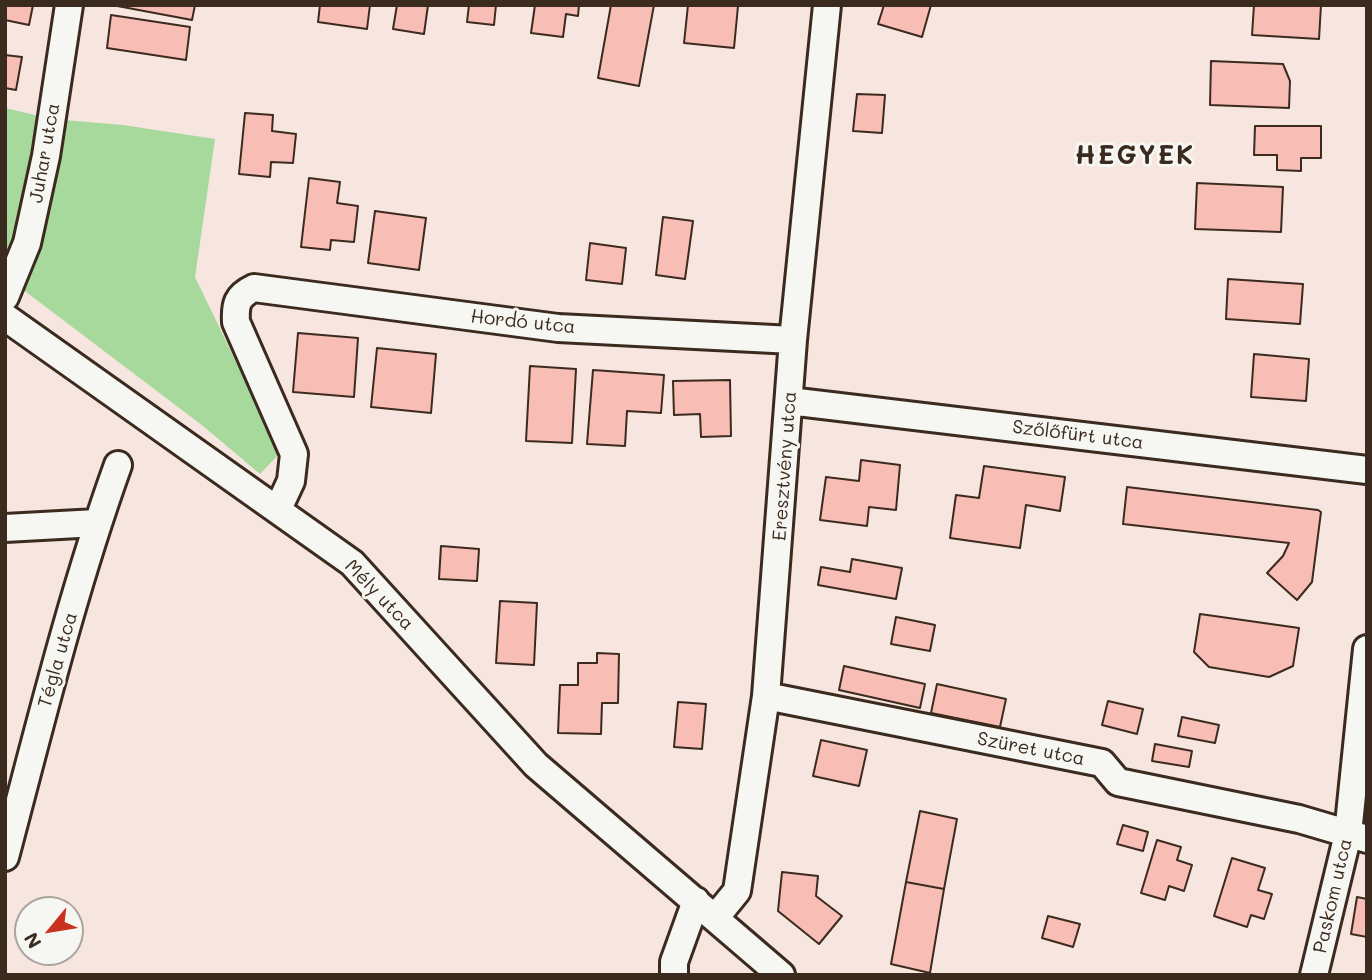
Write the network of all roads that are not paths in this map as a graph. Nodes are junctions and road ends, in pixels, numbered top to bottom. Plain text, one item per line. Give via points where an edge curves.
1 (69, 5) edge
2 (827, 5) edge
3 (5, 298) edge
4 (5, 317) edge
5 (793, 340) junction
6 (789, 401) junction
7 (118, 465) dead end
8 (1367, 470) edge
9 (278, 509) junction
10 (97, 523) junction
11 (5, 528) edge
12 (1367, 649) edge
13 (766, 696) junction
14 (1357, 837) edge
15 (5, 857) edge
16 (706, 909) junction
17 (674, 975) edge
18 (781, 975) edge
19 (1314, 975) edge

1 - 3 street, Juhar utca via 46,156 27,243
2 - 5 street, Eresztvény utca
4 - 9 street, Mély utca
5 - 6 street, Eresztvény utca
5 - 9 street, Hordó utca via 558,328 254,288 235,304 236,322 294,454 291,481
6 - 8 street, Szőlőfürt utca
6 - 13 street, Eresztvény utca
7 - 10 street, Tégla utca
9 - 16 street, Mély utca via 352,563 536,765
10 - 11 street
10 - 15 street, Tégla utca
12 - 14 street, Paskom utca
13 - 14 street, Szüret utca via 1102,763 1118,782 1299,819
13 - 16 street, Eresztvény utca via 737,891
14 - 19 street, Paskom utca
16 - 17 street via 674,962
16 - 18 street, Mély utca

